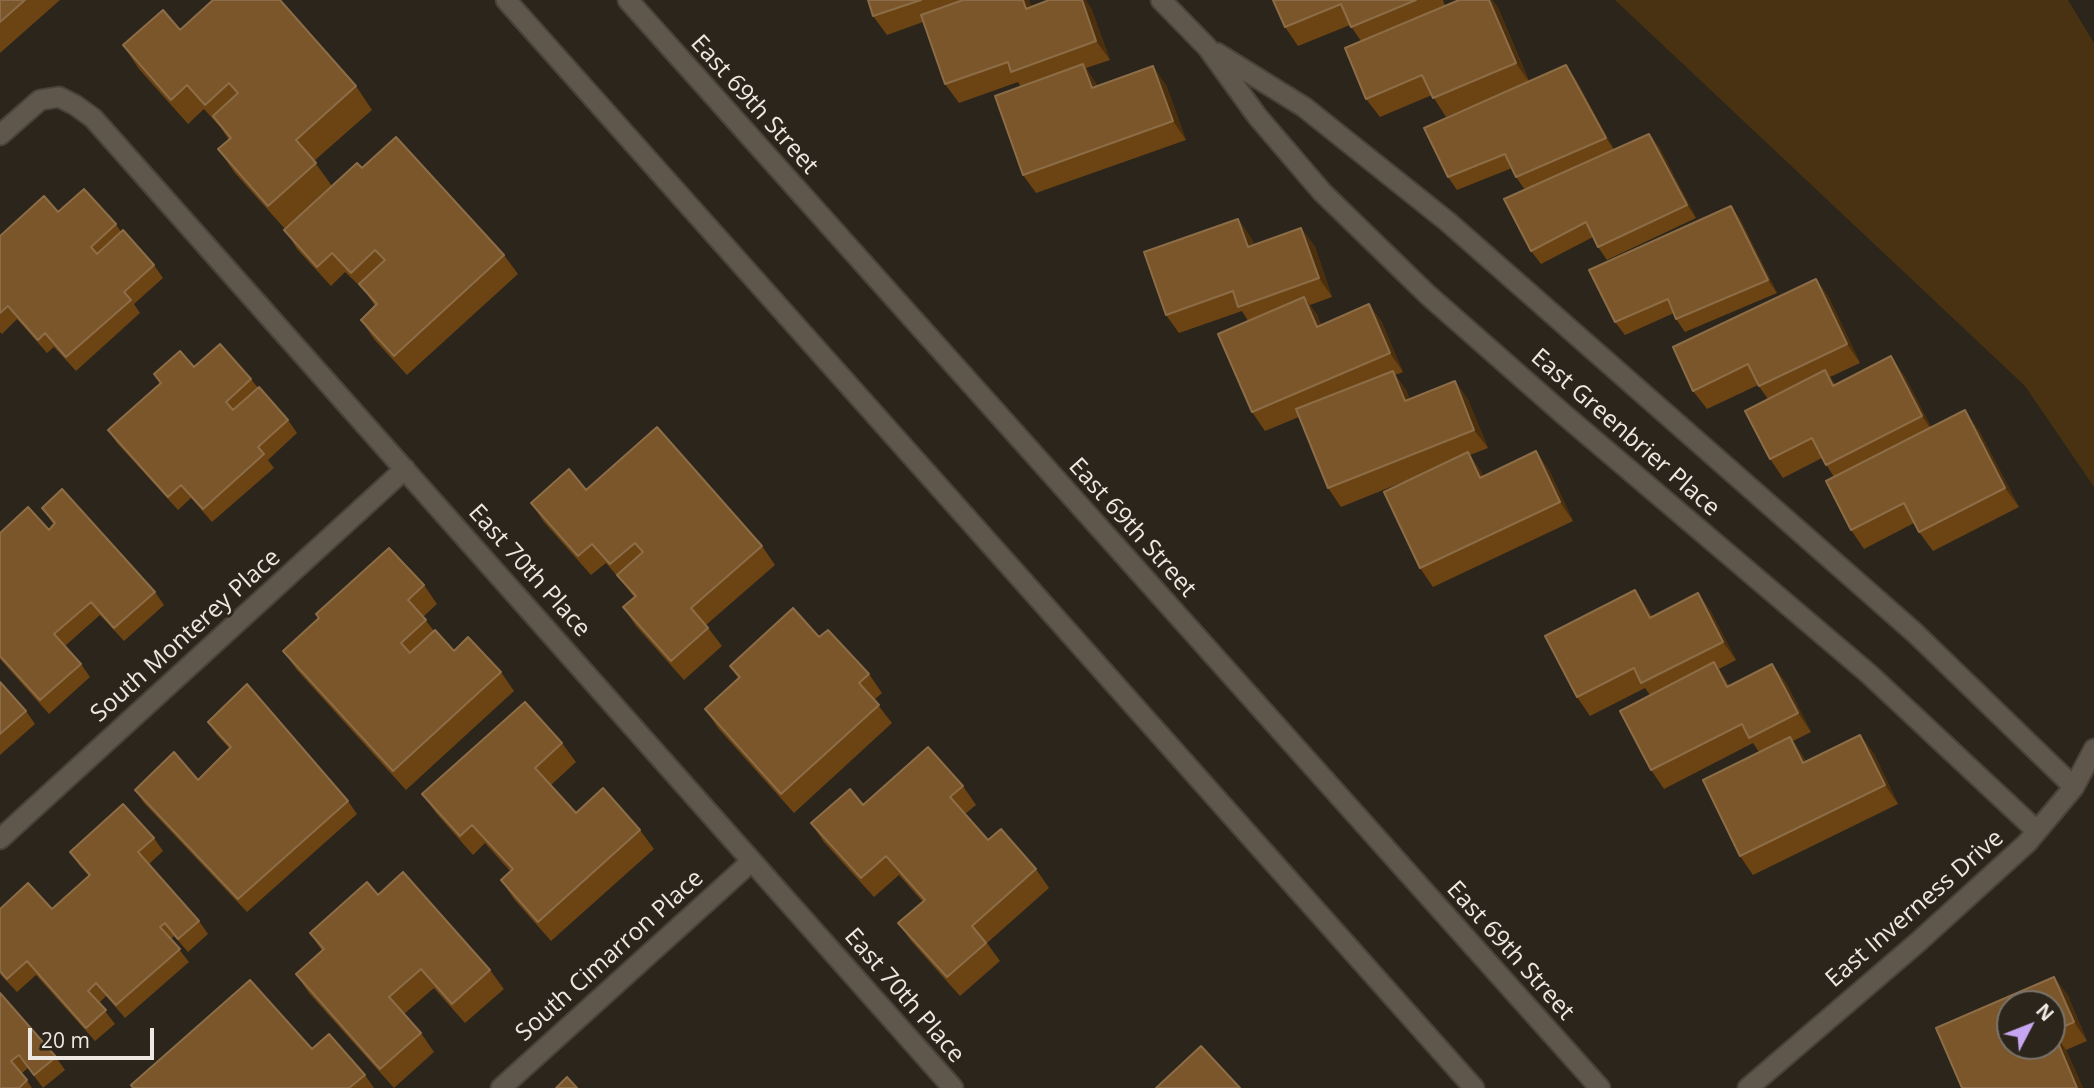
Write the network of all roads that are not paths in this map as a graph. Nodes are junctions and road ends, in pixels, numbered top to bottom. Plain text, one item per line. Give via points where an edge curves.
1 (506, 0) edge
2 (628, 0) edge
3 (1161, 0) edge
4 (1207, 47) junction
5 (0, 135) edge
6 (405, 469) junction
7 (2094, 748) edge
8 (2074, 787) junction
9 (2037, 831) junction
10 (0, 839) edge
11 (752, 861) junction
12 (500, 1088) edge
13 (953, 1088) edge
14 (1474, 1088) edge
15 (1600, 1088) edge
16 (1748, 1088) edge

1 - 14 street
2 - 15 street, East 69th Street
3 - 4 street, East Greenbrier Place
4 - 8 street, East Greenbrier Place via 1304,107 1448,222 1915,633
4 - 9 street, East Greenbrier Place via 1257,116 1322,192 1428,295 1869,674
5 - 6 street, East 70th Place via 40,100 59,97 93,118
6 - 10 street, South Monterey Place
6 - 11 street, East 70th Place
7 - 8 street, East Inverness Drive
8 - 9 street, East Inverness Drive
9 - 16 street, East Inverness Drive via 1917,943
11 - 12 street, South Cimarron Place
11 - 13 street, East 70th Place

